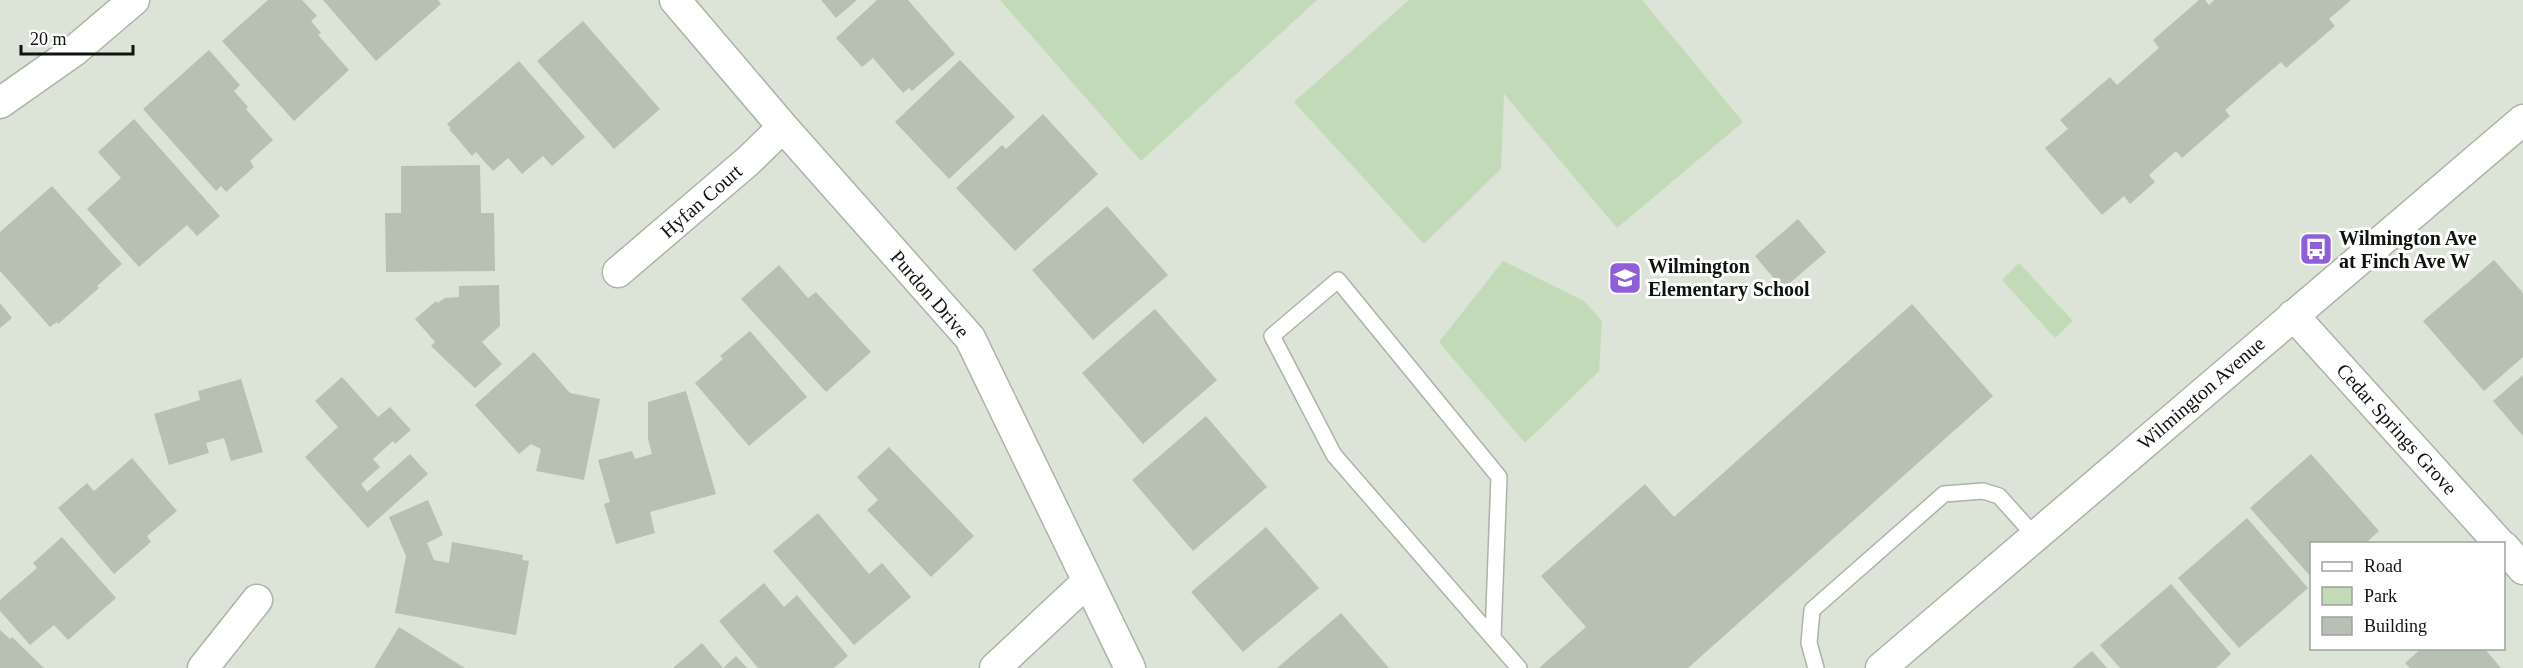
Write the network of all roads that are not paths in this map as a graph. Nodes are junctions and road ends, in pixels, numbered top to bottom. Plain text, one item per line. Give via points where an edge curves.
1 (134, 0) edge
2 (675, 0) edge
3 (0, 103) edge
4 (2523, 120) edge
5 (783, 127) junction
6 (618, 272) dead end
7 (2293, 315) junction
8 (2035, 536) junction
9 (2499, 542) edge
10 (2505, 548) edge
11 (2523, 569) edge
12 (1088, 581) junction
13 (257, 600) dead end
14 (1494, 637) junction
15 (203, 668) edge
16 (995, 668) edge
17 (1130, 668) edge
18 (1519, 668) edge
19 (1816, 668) edge
20 (1881, 668) edge

1 - 3 street via 74,51
2 - 5 street, Purdon Drive
4 - 7 street, Wilmington Avenue
5 - 6 street, Hyfan Court
5 - 12 street, Purdon Drive via 970,338
7 - 8 street, Wilmington Avenue
7 - 9 street, Cedar Springs Grove
8 - 19 lane via 1999,496 1983,491 1944,494 1812,610 1809,643
8 - 20 street, Wilmington Avenue
10 - 11 street
12 - 16 street
12 - 17 street, Purdon Drive
13 - 15 street
14 - 14 lane via 1334,455 1272,336 1338,280 1499,477
14 - 18 lane

